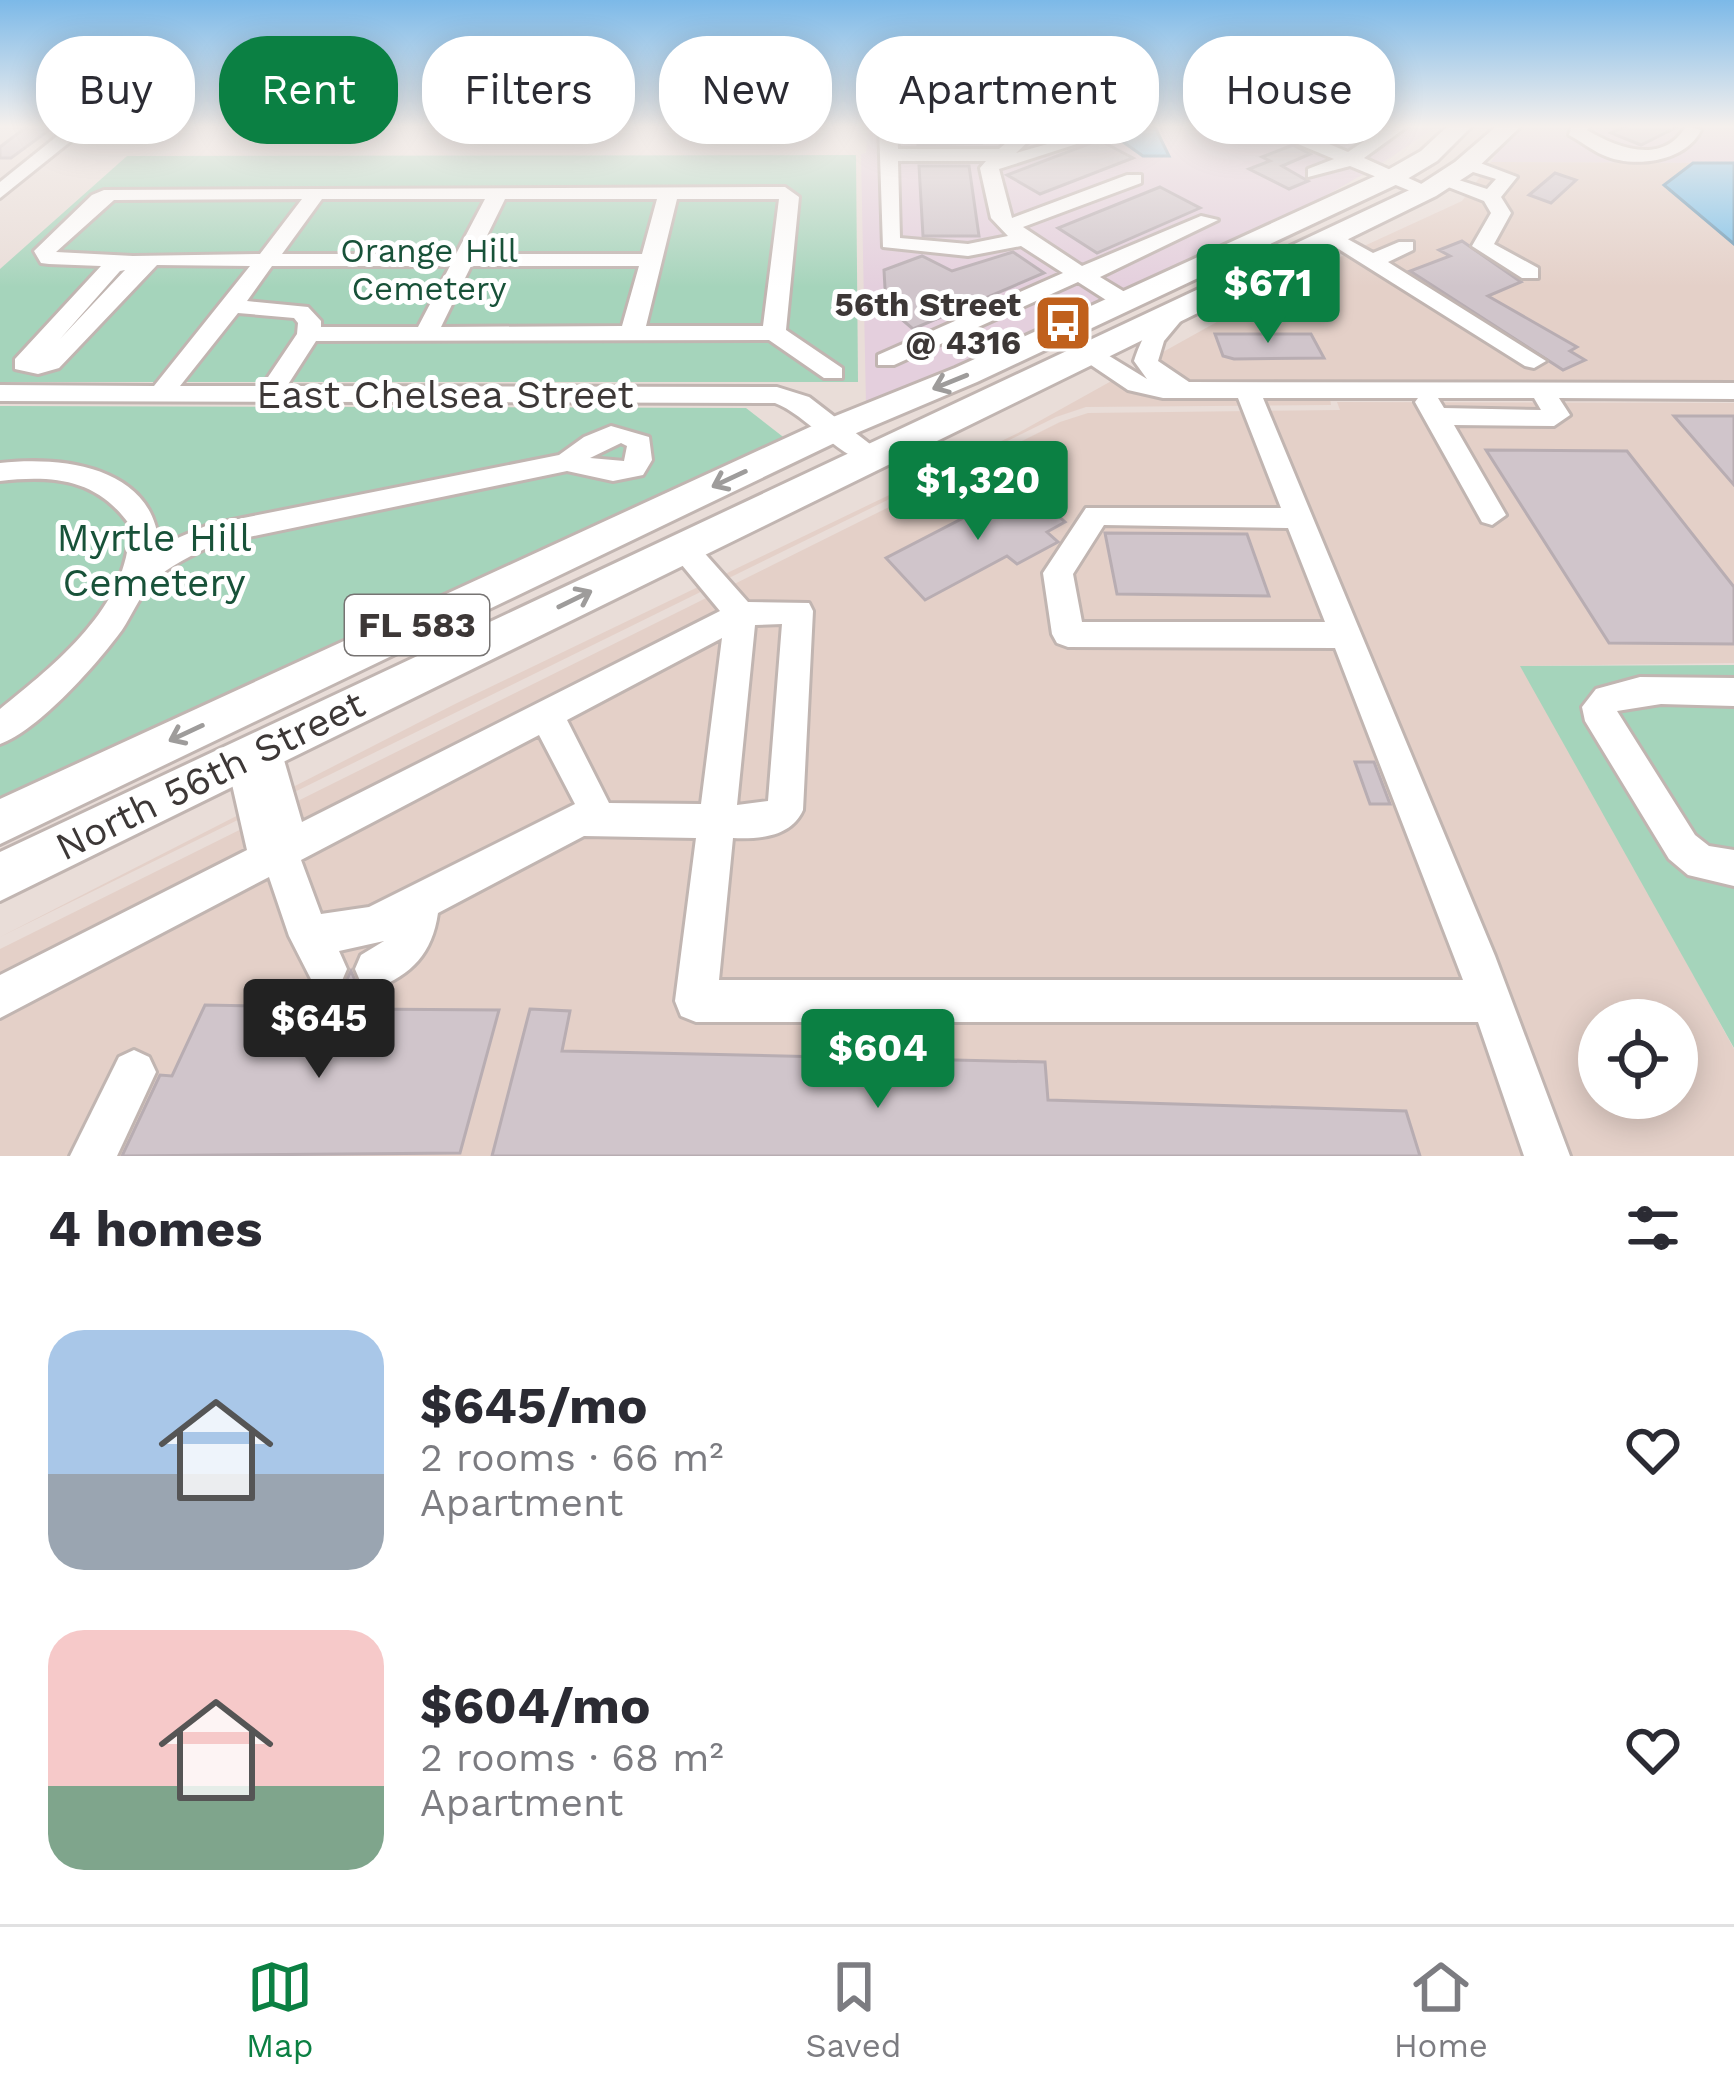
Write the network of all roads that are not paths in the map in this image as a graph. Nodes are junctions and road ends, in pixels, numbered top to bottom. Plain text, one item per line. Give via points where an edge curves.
1 (889, 179) edge
2 (990, 179) edge
3 (1134, 179) dead end
4 (1389, 179) edge
5 (1402, 179) edge
6 (1445, 179) edge
7 (1508, 179) edge
8 (1435, 186) junction
9 (669, 192) junction
10 (316, 193) junction
11 (498, 193) junction
12 (1491, 197) junction
13 (1208, 220) dead end
14 (1016, 231) junction
15 (1333, 237) junction
16 (1406, 246) dead end
17 (154, 259) junction
18 (464, 259) junction
19 (266, 260) junction
20 (652, 260) junction
21 (127, 261) junction
22 (1372, 261) junction
23 (1084, 273) junction
24 (1530, 273) dead end
25 (1125, 302) junction
26 (232, 306) junction
27 (1173, 317) junction
28 (774, 333) junction
29 (309, 334) junction
30 (426, 334) junction
31 (632, 334) junction
32 (1057, 334) junction
33 (1088, 356) junction
34 (886, 360) dead end
35 (1534, 361) dead end
36 (833, 373) dead end
37 (1208, 391) junction
38 (1248, 392) junction
39 (1422, 392) junction
40 (1542, 392) junction
41 (1734, 392) edge
42 (0, 393) edge
43 (160, 394) junction
44 (268, 394) junction
45 (1436, 416) junction
46 (835, 429) junction
47 (870, 457) junction
48 (567, 462) dead end
49 (0, 472) edge
50 (1492, 515) dead end
51 (1295, 518) junction
52 (146, 530) junction
53 (208, 535) junction
54 (682, 547) junction
55 (547, 564) junction
56 (140, 576) junction
57 (741, 614) junction
58 (1343, 634) junction
59 (1734, 692) edge
60 (547, 715) junction
61 (0, 729) edge
62 (254, 753) junction
63 (592, 800) dead end
64 (0, 819) edge
65 (715, 822) junction
66 (280, 853) junction
67 (1734, 868) edge
68 (0, 877) edge
69 (418, 904) junction
70 (375, 969) dead end
71 (0, 998) edge
72 (1490, 1001) junction
73 (134, 1072) dead end
74 (93, 1156) edge
75 (1546, 1156) edge

1 - 14 street via 890,243 968,250
2 - 14 street via 994,202
3 - 14 street
4 - 25 main road, North 56th Street / FL 583
5 - 8 street
6 - 8 main road, North 56th Street / FL 583
7 - 12 street
8 - 12 street
8 - 15 main road, North 56th Street / FL 583
9 - 11 street
9 - 20 street
9 - 28 street via 789,197
10 - 11 street
10 - 19 street
10 - 21 street via 111,194 45,251 65,261
11 - 18 street
12 - 24 street via 1501,213 1482,246
13 - 23 street
14 - 23 street
15 - 22 street
15 - 27 main road, North 56th Street / FL 583
16 - 22 street
17 - 19 street
17 - 21 street
17 - 21 street via 50,362 24,364 113,266
18 - 19 street
18 - 20 street
18 - 30 street
19 - 26 street
20 - 31 street
22 - 35 street
23 - 25 street
23 - 34 street
25 - 32 main road, North 56th Street / FL 583
26 - 29 street via 300,312
26 - 43 street
27 - 33 main road, North 56th Street / FL 583
27 - 37 street via 1145,361 1166,381
28 - 31 street
28 - 36 street
29 - 30 street
29 - 44 street
30 - 31 street
32 - 33 street
32 -> 46 main road, North 56th Street / FL 583
33 - 37 street via 1148,388
33 - 47 main road, North 56th Street / FL 583
37 - 38 street
38 - 39 street
38 - 51 street
39 - 40 street
39 - 45 street
40 - 41 street
40 - 45 street via 1554,418
42 - 43 street, East Chelsea Street
43 - 44 street, East Chelsea Street
44 - 46 street, East Chelsea Street via 777,395
45 - 50 street
46 - 47 street, East Chelsea Street
46 -> 55 main road, North 56th Street / FL 583
47 - 54 main road, North 56th Street / FL 583
48 - 53 street
49 - 52 street via 48,469 105,480 136,505
51 - 58 street
51 - 58 street via 1096,515 1058,573 1068,634
52 - 53 street
52 - 56 street
53 - 56 street
54 - 57 street
62 -> 54 main road, North 56th Street / FL 583
55 - 62 main road via 514,598 276,709 248,740
55 -> 64 main road, North 56th Street / FL 583
56 - 61 street via 57,684
57 - 60 street
57 - 65 street
57 - 65 street via 798,611 785,810 763,822
58 - 72 street
59 - 67 street via 1613,694 1599,707 1682,847 1701,862
60 - 63 street
60 - 66 street
62 - 66 street via 263,846
62 - 68 main road, North 56th Street / FL 583
65 - 69 street via 581,819
65 - 72 street via 696,1001
66 - 69 street via 318,952
66 - 71 street
69 - 70 street via 411,944
72 - 75 street
73 - 74 street

